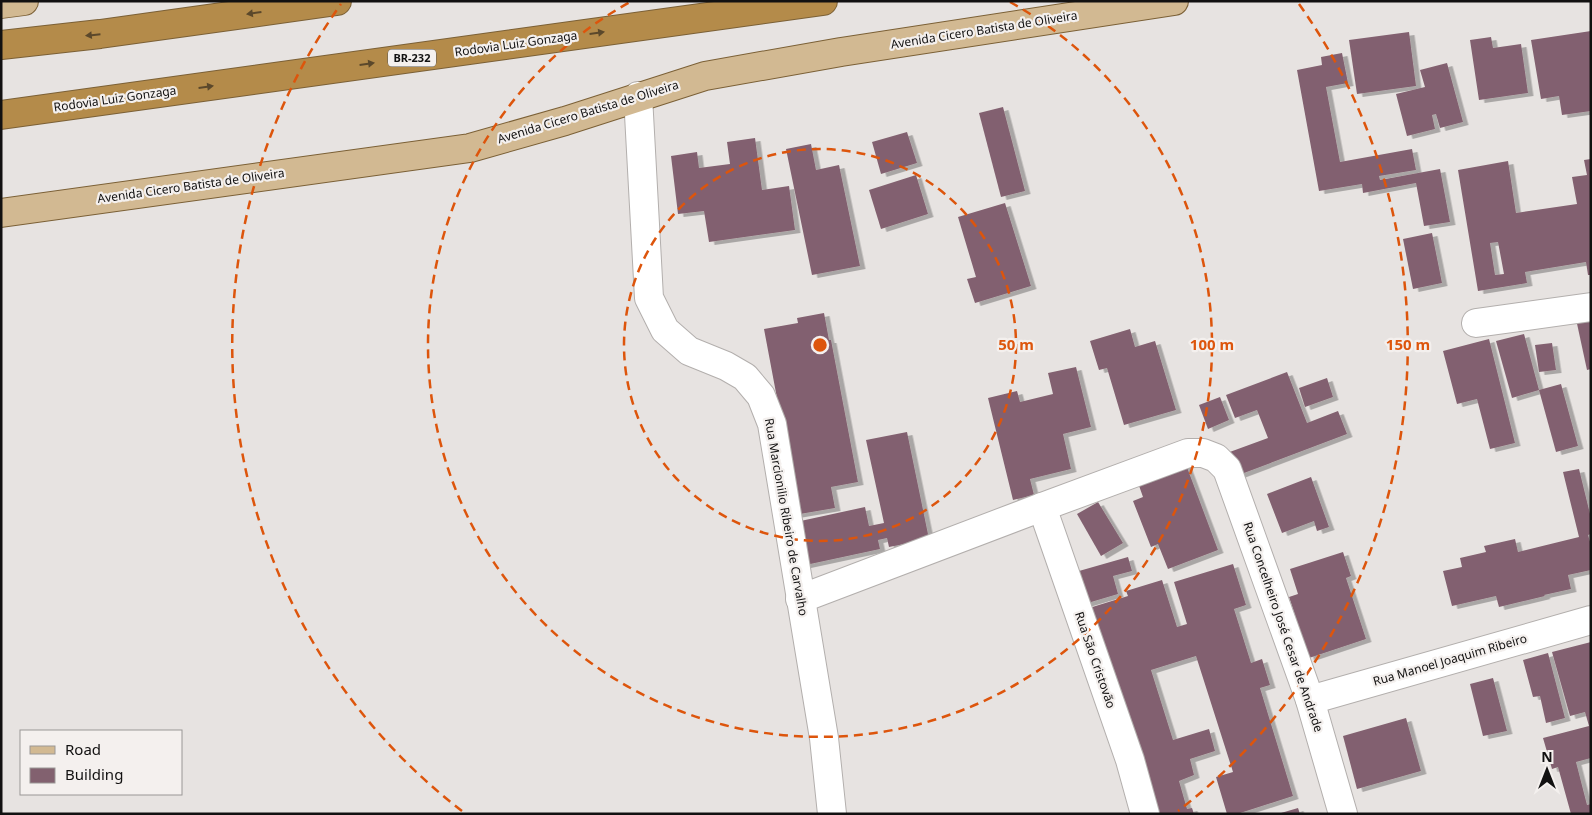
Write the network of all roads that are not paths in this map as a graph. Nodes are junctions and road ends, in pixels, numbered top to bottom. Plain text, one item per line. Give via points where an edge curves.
1 (24, 1) edge
2 (337, 1) edge
3 (823, 1) edge
4 (1174, 1) edge
5 (1, 4) edge
6 (1, 45) edge
7 (638, 96) junction
8 (1, 115) edge
9 (1, 212) edge
10 (1591, 307) edge
11 (1476, 323) dead end
12 (1042, 507) junction
13 (800, 599) junction
14 (1591, 620) edge
15 (1310, 700) junction
16 (832, 814) edge
17 (1145, 814) edge
18 (1343, 814) edge

1 - 5 main road
2 -> 6 highway
8 -> 3 highway, Rodovia Luiz Gonzaga / BR-232
4 - 7 main road, Avenida Cicero Batista de Oliveira via 705,76
7 - 9 main road, Avenida Cicero Batista de Oliveira via 470,148
7 - 13 street, Rua Marcionilio Ribeiro de Carvalho via 649,298 666,330 689,351 745,377 761,396 772,424
10 - 11 street
12 - 13 street
12 - 15 street, Rua Concelheiro José Cesar de Andrade via 1188,453 1216,458 1227,469
12 - 17 street, Rua São Cristovão via 1130,760
13 - 16 street, Rua Marcionilio Ribeiro de Carvalho via 824,738
14 - 15 street, Rua Manoel Joaquim Ribeiro
15 - 18 street, Rua Concelheiro José Cesar de Andrade

